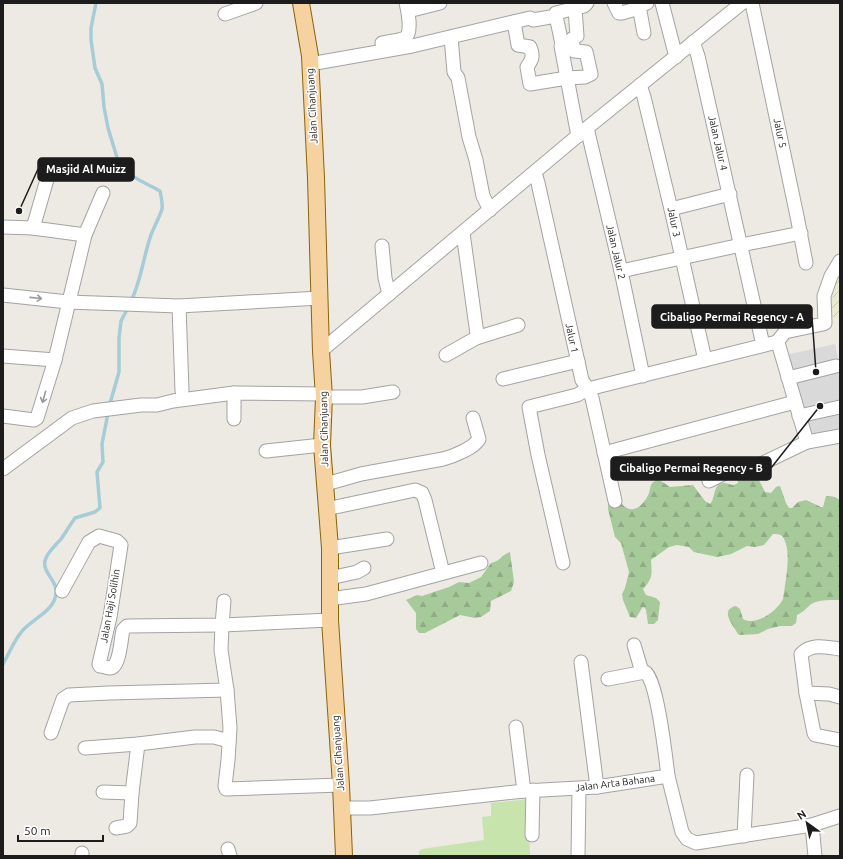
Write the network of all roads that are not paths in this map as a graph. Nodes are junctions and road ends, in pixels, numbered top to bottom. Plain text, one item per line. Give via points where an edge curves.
1 (256, 3) edge
2 (301, 3) edge
3 (440, 3) edge
4 (587, 3) edge
5 (614, 3) edge
6 (662, 3) edge
7 (742, 3) edge
8 (752, 3) edge
9 (643, 5) edge
10 (407, 7) edge
11 (575, 8) junction
12 (225, 14) dead end
13 (556, 16) junction
14 (514, 22) junction
15 (644, 33) dead end
16 (451, 37) junction
17 (693, 42) junction
18 (676, 57) junction
19 (310, 60) junction
20 (566, 78) junction
21 (640, 85) junction
22 (583, 132) junction
23 (535, 173) junction
24 (48, 176) dead end
25 (103, 193) dead end
26 (730, 194) junction
27 (671, 208) junction
28 (490, 210) junction
29 (3, 227) edge
30 (33, 228) junction
31 (463, 233) junction
32 (800, 233) junction
33 (86, 236) junction
34 (741, 244) junction
35 (382, 246) dead end
36 (682, 258) junction
37 (840, 261) edge
38 (806, 263) dead end
39 (621, 271) junction
40 (389, 294) junction
41 (3, 295) edge
42 (320, 298) junction
43 (68, 302) junction
44 (179, 306) junction
45 (518, 326) dead end
46 (476, 338) junction
47 (777, 342) junction
48 (763, 345) junction
49 (321, 351) junction
50 (446, 355) dead end
51 (3, 356) edge
52 (55, 360) junction
53 (704, 360) junction
54 (578, 361) junction
55 (836, 366) dead end
56 (643, 376) junction
57 (788, 378) junction
58 (503, 379) dead end
59 (588, 389) junction
60 (182, 391) dead end
61 (393, 392) dead end
62 (234, 393) junction
63 (324, 396) junction
64 (795, 402) junction
65 (840, 407) edge
66 (3, 416) edge
67 (799, 416) junction
68 (473, 418) dead end
69 (234, 419) dead end
70 (840, 436) edge
71 (807, 442) junction
72 (322, 445) junction
73 (266, 450) dead end
74 (604, 453) junction
75 (3, 469) edge
76 (709, 481) dead end
77 (326, 484) junction
78 (615, 501) dead end
79 (326, 509) junction
80 (387, 539) dead end
81 (330, 548) junction
82 (481, 563) dead end
83 (563, 563) dead end
84 (364, 568) dead end
85 (443, 573) junction
86 (330, 578) junction
87 (62, 591) dead end
88 (330, 599) junction
89 (224, 601) dead end
90 (330, 620) junction
91 (222, 624) junction
92 (634, 645) dead end
93 (840, 649) edge
94 (581, 662) dead end
95 (642, 672) junction
96 (608, 679) dead end
97 (227, 690) junction
98 (806, 693) junction
99 (840, 697) edge
100 (516, 727) dead end
101 (51, 733) dead end
102 (840, 740) edge
103 (229, 741) junction
104 (138, 744) junction
105 (86, 748) dead end
106 (747, 775) dead end
107 (668, 776) junction
108 (341, 786) junction
109 (597, 787) junction
110 (579, 789) junction
111 (528, 790) junction
112 (103, 792) dead end
113 (132, 793) junction
114 (341, 808) junction
115 (840, 816) edge
116 (812, 825) junction
117 (116, 828) dead end
118 (532, 835) dead end
119 (744, 836) junction
120 (344, 856) edge
121 (578, 856) edge
122 (815, 856) edge

1 - 12 street
2 - 19 main road, Jalan Cihanjuang
3 - 10 street
4 - 11 street
5 - 9 street via 619,13 632,11
6 - 18 street
7 - 17 street
8 - 32 street, Jalur 5
9 - 15 street
10 - 19 street via 409,32 405,38 322,55
11 - 13 street via 556,13
11 - 20 street via 578,36 572,39 574,51 586,52 591,74 585,77
13 - 14 street
13 - 20 street, Jalan Jalur 2
14 - 16 street
14 - 20 street via 518,45 531,49 532,59 527,67 529,84
16 - 19 street via 412,46
16 - 28 street via 454,72 458,78 483,196
17 - 18 street
17 - 26 street, Jalan Jalur 4
18 - 21 street
19 - 42 main road, Jalan Cihanjuang
20 - 22 street, Jalan Jalur 2
21 - 22 street
21 - 27 street, Jalur 3
22 - 23 street
22 - 39 street, Jalan Jalur 2
23 - 28 street
23 - 54 street, Jalur 1
24 - 30 street
25 - 33 street
26 - 27 street
26 - 34 street, Jalan Jalur 4
27 - 36 street, Jalur 3
28 - 31 street
29 - 30 street
30 - 33 street
31 - 40 street
31 - 46 street
32 - 34 street
32 - 38 street, Jalur 5
33 - 43 street
34 - 36 street
34 - 48 street, Jalan Jalur 4
35 - 40 street via 384,278
36 - 39 street
36 - 53 street, Jalur 3
37 - 47 street via 824,296 825,323 785,332
39 - 56 street, Jalan Jalur 2
40 - 49 street
41 -> 43 street
42 - 44 street
42 - 49 main road, Jalan Cihanjuang
43 - 44 street
43 - 52 street
44 - 60 street
45 - 46 street
46 - 50 street
47 - 48 street
47 - 57 street
48 - 53 street
49 - 63 main road, Jalan Cihanjuang
51 - 52 street
52 -> 66 street via 37,418 34,420
53 - 56 street
54 - 58 street
54 - 59 street, Jalur 1 via 582,380
55 - 57 street
56 - 59 street
57 - 64 street
59 - 74 street, Jalur 1
59 - 83 street via 577,395 529,407
61 - 63 street via 362,397
62 - 63 street
62 - 69 street
62 - 75 street via 92,412 72,418
63 - 72 main road, Jalan Cihanjuang
64 - 67 street
64 - 74 street
65 - 67 street
67 - 71 street
68 - 77 street via 479,439 476,444 451,457 361,474
70 - 71 street
71 - 76 street via 759,465 731,470
72 - 73 street
72 - 77 main road, Jalan Cihanjuang
74 - 78 street, Jalur 1
77 - 79 main road, Jalan Cihanjuang
79 - 81 main road, Jalan Cihanjuang
79 - 85 street via 415,490 422,493
80 - 81 street
81 - 86 main road, Jalan Cihanjuang
82 - 85 street
84 - 86 street
85 - 88 street via 366,594
86 - 88 main road, Jalan Cihanjuang
87 - 91 street, Jalan Haji Solihin via 89,542 99,536 117,541 121,545 100,666 110,668 115,665 123,630 127,626
88 - 90 main road, Jalan Cihanjuang
89 - 91 street
90 - 91 street, Jalan Haji Solihin
90 - 108 main road, Jalan Cihanjuang
91 - 97 street via 221,650
92 - 95 street
93 - 98 street via 816,646 801,654
94 - 109 street
95 - 96 street
95 - 107 street via 649,676 655,695
97 - 101 street via 69,695 64,699
97 - 103 street
98 - 99 street
98 - 102 street via 814,734
100 - 111 street
103 - 104 street via 214,737 195,737
103 - 108 street via 224,786 226,789
104 - 105 street
104 - 113 street
106 - 119 street
107 - 109 street, Jalan Arta Bahana
107 - 119 street, Jalan Arta Bahana via 677,817 687,839 696,843
108 - 114 main road, Jalan Cihanjuang
109 - 110 street, Jalan Arta Bahana
110 - 111 street, Jalan Arta Bahana
110 - 121 street
111 - 114 street, Jalan Arta Bahana via 370,808
111 - 118 street
112 - 113 street
113 - 117 street via 130,823
114 - 120 main road, Jalan Cihanjuang
115 - 116 street, Jalan Arta Bahana
116 - 119 street, Jalan Arta Bahana
116 - 122 street

